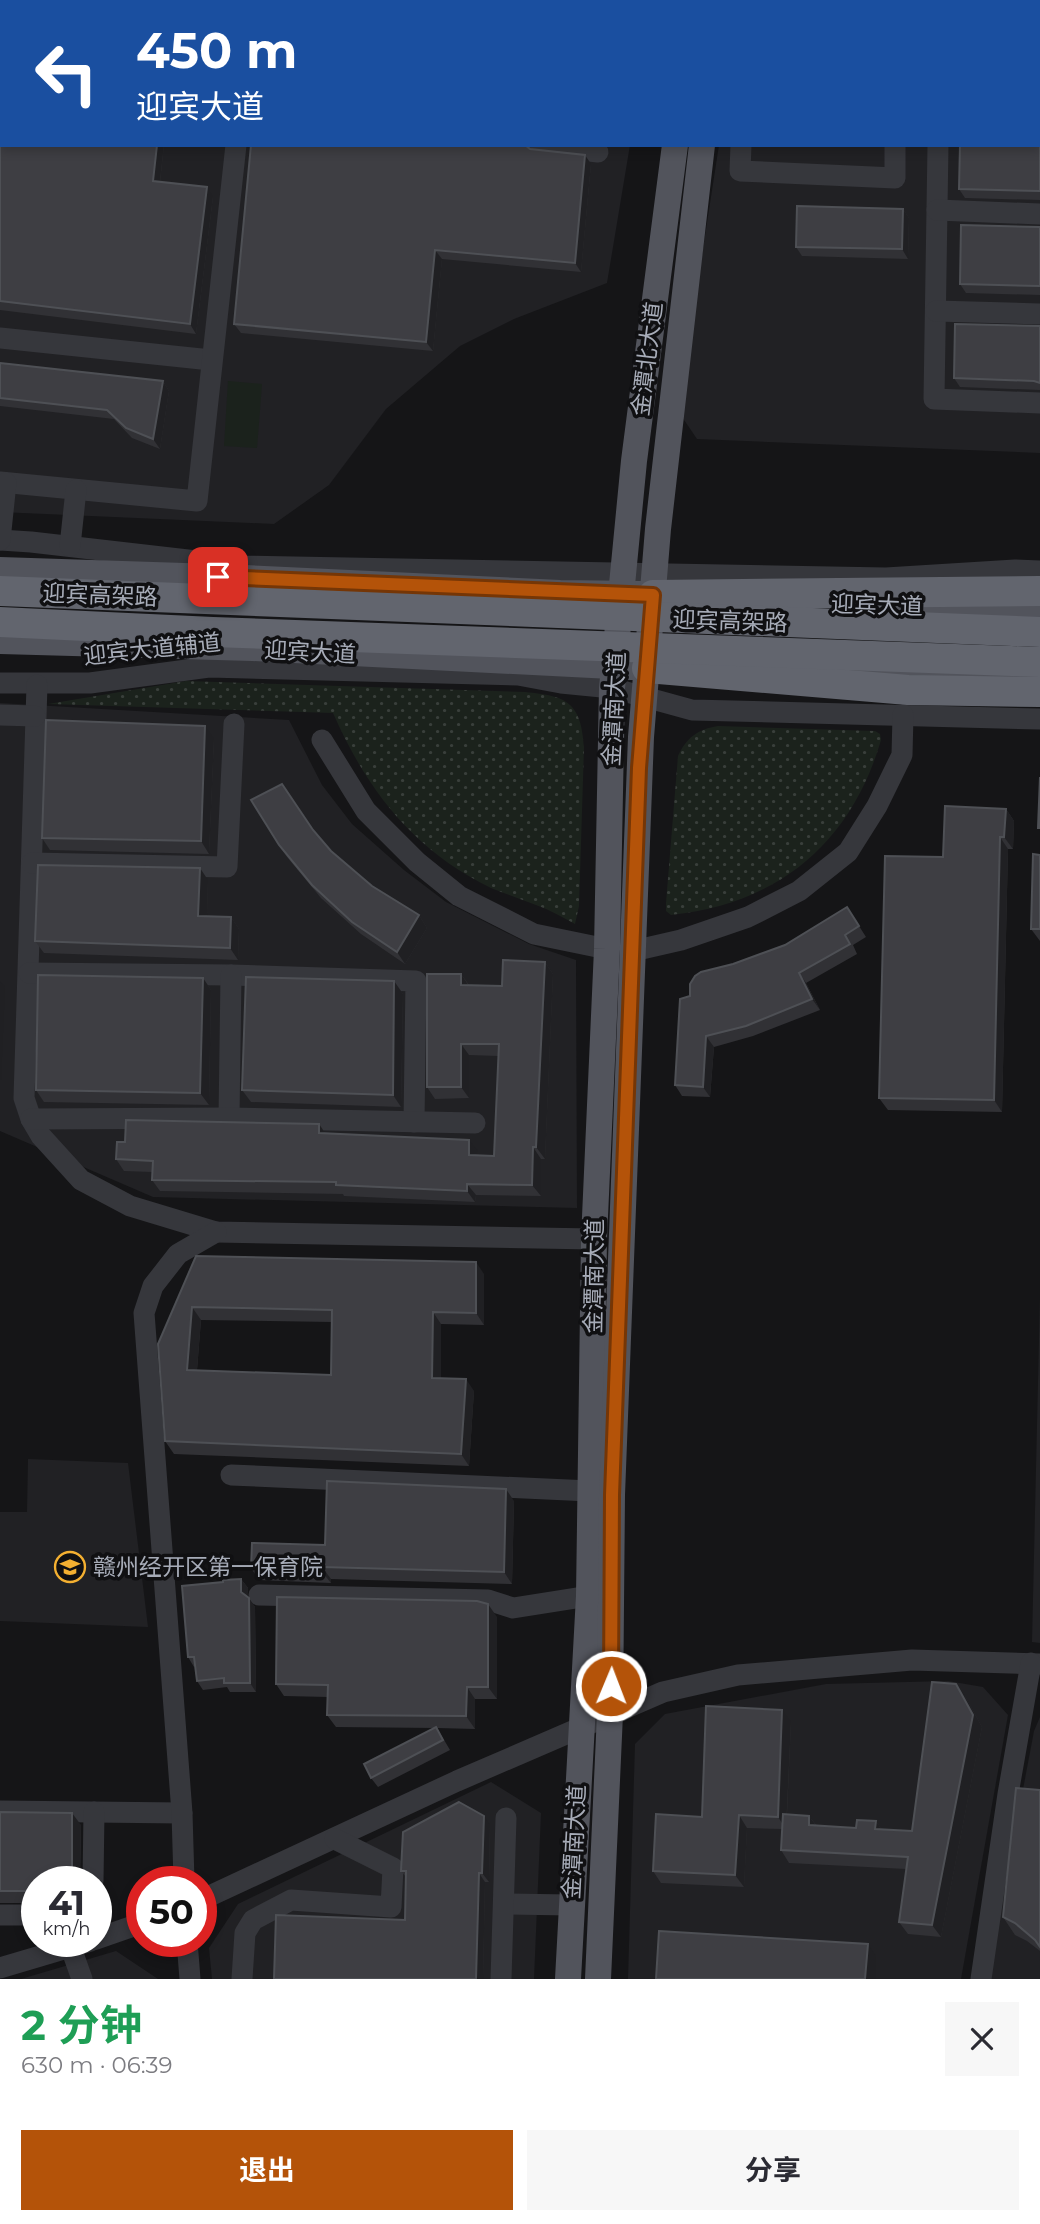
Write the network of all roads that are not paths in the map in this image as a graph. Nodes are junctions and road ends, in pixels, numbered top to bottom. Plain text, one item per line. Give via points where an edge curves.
1 (236, 147) edge
2 (555, 147) edge
3 (675, 147) edge
4 (702, 147) edge
5 (741, 147) edge
6 (895, 147) edge
7 (939, 147) edge
8 (598, 152) dead end
9 (937, 210) junction
10 (1040, 214) edge
11 (936, 311) junction
12 (1040, 314) edge
13 (0, 338) edge
14 (211, 360) junction
15 (1040, 403) edge
16 (3, 483) edge
17 (76, 489) junction
18 (0, 540) edge
19 (70, 546) junction
20 (0, 570) edge
21 (1040, 571) edge
22 (623, 583) junction
23 (653, 584) junction
24 (1026, 590) edge
25 (0, 591) edge
26 (1040, 611) edge
27 (0, 622) edge
28 (1040, 632) edge
29 (0, 641) edge
30 (1040, 662) edge
31 (614, 677) junction
32 (1040, 677) edge
33 (646, 682) junction
34 (0, 683) edge
35 (37, 685) junction
36 (1040, 692) edge
37 (905, 703) junction
38 (0, 715) edge
39 (35, 716) junction
40 (1040, 719) edge
41 (234, 723) dead end
42 (322, 740) dead end
43 (32, 863) junction
44 (620, 950) junction
45 (29, 972) junction
46 (231, 975) junction
47 (229, 1118) junction
48 (31, 1119) junction
49 (414, 1122) junction
50 (475, 1123) dead end
51 (215, 1232) junction
52 (594, 1239) junction
53 (231, 1475) dead end
54 (590, 1491) junction
55 (259, 1595) dead end
56 (589, 1596) junction
57 (1036, 1663) edge
58 (610, 1714) junction
59 (580, 1726) junction
60 (0, 1811) edge
61 (94, 1812) junction
62 (182, 1813) junction
63 (506, 1818) dead end
64 (335, 1839) junction
65 (93, 1866) edge
66 (184, 1866) edge
67 (217, 1893) edge
68 (504, 1904) junction
69 (570, 1905) junction
70 (0, 1915) edge
71 (21, 1915) edge
72 (39, 1957) edge
73 (74, 1957) edge
74 (188, 1957) edge
75 (0, 1968) edge
76 (82, 1979) edge
77 (190, 1979) edge
78 (242, 1979) edge
79 (501, 1979) edge
80 (568, 1979) edge
81 (598, 1979) edge
82 (981, 1979) edge

1 - 14 street
2 - 8 street
3 - 22 main road, 金潭北大道
4 - 23 main road, 金潭北大道
5 - 6 street via 740,171 895,178
7 - 9 street
9 - 10 street
9 - 11 street
11 - 12 street
11 - 15 street via 934,399
13 - 14 street
14 - 17 street via 197,501
16 - 17 street
16 - 18 street
17 - 19 street
18 - 19 street
19 - 22 street via 240,566 477,572
20 - 22 main road, 迎宾大道
21 - 23 street
22 - 23 main road, 迎宾大道
22 - 31 main road, 金潭南大道
23 - 24 highway
23 - 26 main road, 迎宾大道
23 - 33 main road, 金潭南大道
25 - 28 highway, 迎宾高架路, bridge
27 - 30 highway, 迎宾高架路, bridge
29 - 31 main road, 迎宾大道 via 253,649
31 - 33 main road, 迎宾大道
31 - 35 street, 迎宾大道辅道 via 561,684 518,675 209,667 90,683
31 - 44 main road, 金潭南大道
32 - 33 main road, 迎宾大道
33 - 37 highway
33 - 44 main road, 金潭南大道
34 - 35 street, 迎宾大道辅道
35 - 39 street
36 - 37 highway
37 - 40 street
37 - 44 street via 902,755 848,852 799,891 748,917 681,940
38 - 39 street
39 - 43 street
41 - 43 street via 227,867
42 - 44 street via 366,811 459,896 534,934
43 - 45 street
44 - 52 main road, 金潭南大道
44 - 58 main road, 金潭南大道
45 - 46 street
45 - 48 street via 24,1098
46 - 47 street
46 - 49 street via 415,981
47 - 48 street
47 - 49 street
48 - 51 street via 81,1180 130,1206
49 - 50 street
51 - 52 street
51 - 62 street via 178,1254 153,1286 144,1313
52 - 54 main road, 金潭南大道
53 - 54 street
54 - 56 main road, 金潭南大道
55 - 56 street via 488,1600 513,1608
56 - 59 main road, 金潭南大道
57 - 58 street via 912,1660 738,1675 663,1692
57 - 82 street via 1007,1794
58 - 59 street
58 - 81 main road, 金潭南大道
59 - 64 street
59 - 69 main road, 金潭南大道
60 - 61 street
61 - 62 street
61 - 65 street
62 - 66 street
63 - 68 street
64 - 67 street
64 - 78 street via 393,1868 391,1907 291,1900 253,1920 245,1933
68 - 69 street
68 - 79 street
69 - 80 main road, 金潭南大道
70 - 71 street
72 - 75 street
73 - 76 street
74 - 77 street

